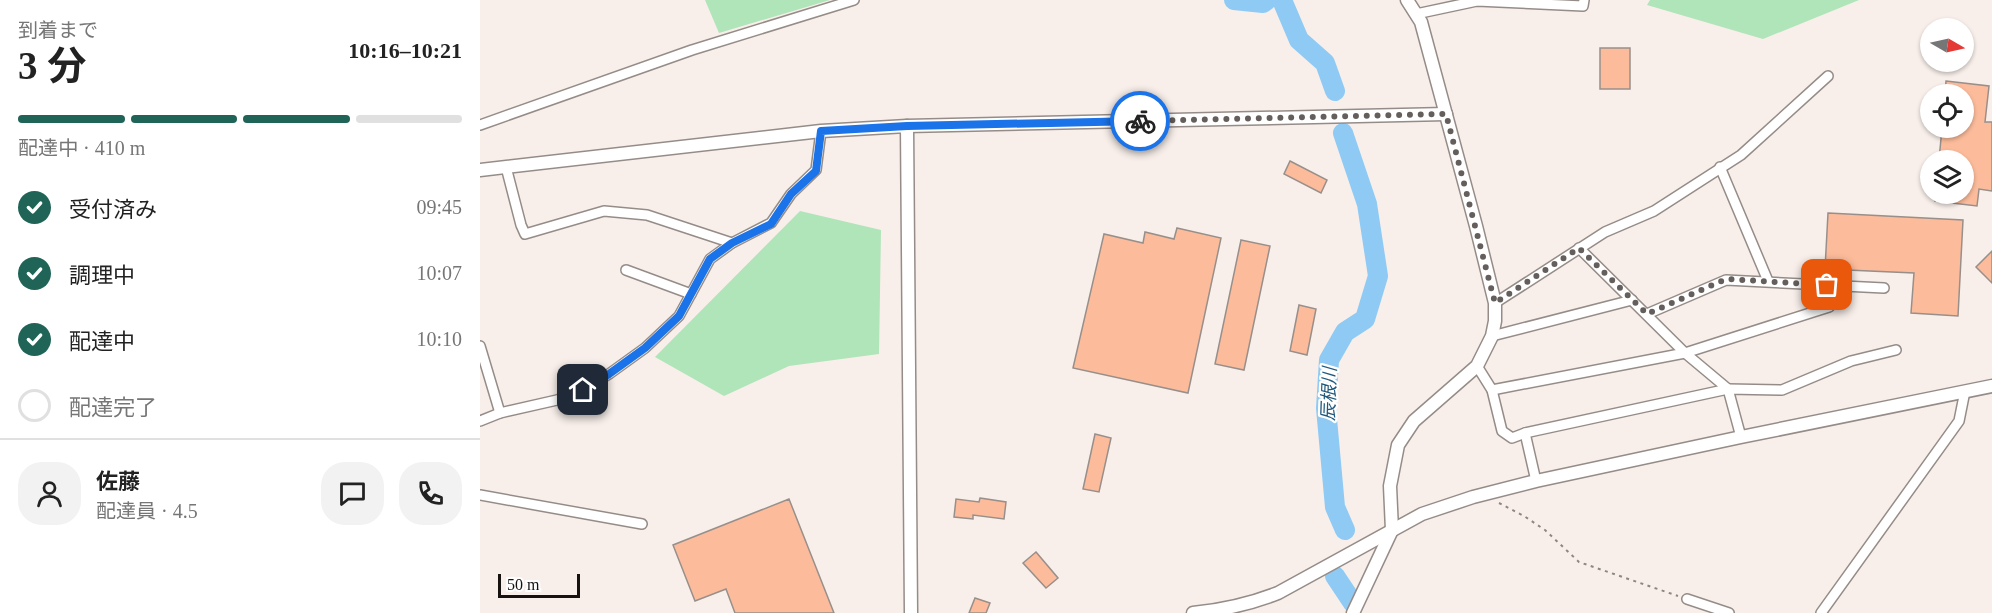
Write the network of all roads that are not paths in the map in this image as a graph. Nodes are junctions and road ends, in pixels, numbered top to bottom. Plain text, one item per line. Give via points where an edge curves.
1 (854, 0) edge
2 (1407, 0) edge
3 (1584, 0) edge
4 (1533, 2) edge
5 (1416, 14) junction
6 (1828, 76) dead end
7 (1446, 114) junction
8 (480, 125) edge
9 (907, 126) junction
10 (821, 131) junction
11 (506, 167) junction
12 (1720, 167) junction
13 (480, 170) edge
14 (732, 243) junction
15 (1579, 248) junction
16 (626, 270) dead end
17 (1768, 281) junction
18 (1827, 285) junction
19 (1884, 288) dead end
20 (691, 294) junction
21 (1632, 300) junction
22 (1495, 303) junction
23 (1647, 314) junction
24 (1492, 336) junction
25 (480, 346) edge
26 (1896, 350) dead end
27 (1685, 353) junction
28 (1477, 366) junction
29 (1992, 386) edge
30 (1728, 389) junction
31 (1492, 390) junction
32 (1965, 391) junction
33 (500, 412) junction
34 (480, 421) edge
35 (1525, 433) junction
36 (1741, 437) junction
37 (1536, 481) junction
38 (480, 495) edge
39 (642, 524) dead end
40 (1392, 530) junction
41 (1687, 599) road end
42 (911, 613) edge
43 (1193, 613) edge
44 (1353, 613) edge
45 (1729, 613) edge
46 (1821, 613) edge

1 - 8 street via 692,50
2 - 5 street
3 - 4 street via 1583,6
4 - 5 street via 1477,1
5 - 7 street
6 - 12 street via 1741,155
7 - 9 street
7 - 22 street
9 - 10 street
9 - 42 street
10 - 11 street
10 - 14 street via 816,171 791,194 771,224
11 - 13 street
11 - 14 street via 525,234 604,211 647,215
12 - 15 street via 1654,211
12 - 17 street
14 - 20 street via 710,259
15 - 21 street
15 - 22 street
16 - 20 street
17 - 18 street
17 - 23 street via 1726,279
18 - 19 street
18 - 27 street via 1829,307
20 - 33 street via 679,316 609,374 557,400
21 - 23 street
21 - 24 street
22 - 24 street
23 - 27 street
24 - 28 street
25 - 33 street
26 - 30 street via 1851,361 1782,390
27 - 30 street
27 - 31 street
28 - 31 street
28 - 40 street via 1414,421 1398,445 1390,486
29 - 32 street
30 - 35 street
30 - 36 street
31 - 35 street via 1502,431 1512,438
32 - 36 street
32 - 46 street via 1959,421
33 - 34 street
35 - 37 street
36 - 37 street
37 - 40 street via 1422,514
38 - 39 street
40 - 43 street via 1278,593 1226,610
40 - 44 street
41 - 45 street

